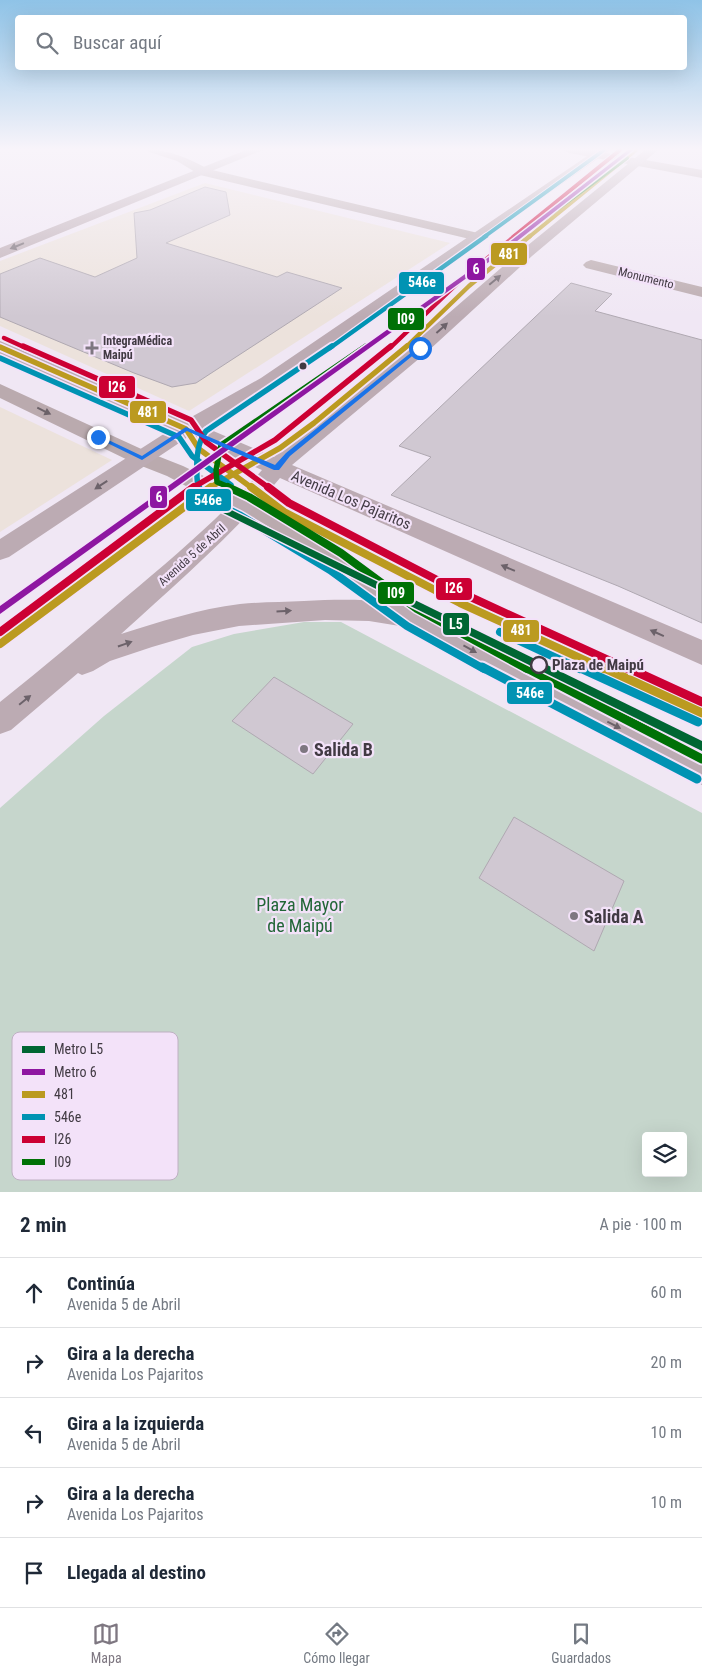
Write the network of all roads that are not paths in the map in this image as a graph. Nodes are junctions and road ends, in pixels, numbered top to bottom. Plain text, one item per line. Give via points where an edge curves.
1 (119, 206) edge
2 (346, 206) edge
3 (524, 206) edge
4 (584, 206) edge
5 (478, 237) junction
6 (0, 253) edge
7 (591, 265) dead end
8 (702, 292) edge
9 (0, 347) edge
10 (0, 390) edge
11 (186, 429) junction
12 (142, 458) junction
13 (276, 468) junction
14 (244, 506) junction
15 (0, 551) edge
16 (412, 617) junction
17 (702, 653) edge
18 (50, 680) junction
19 (0, 720) edge
20 (702, 770) edge

1 -> 6 main road
2 - 5 street
3 - 5 main road
13 -> 4 main road, Avenida 5 de Abril
5 - 11 main road via 268,382
7 - 8 street, Monumento
9 - 11 main road, Avenida Los Pajaritos
10 -> 12 street
11 - 12 main road
11 - 13 main road, Avenida Los Pajaritos
12 - 14 street via 176,471
12 -> 15 main road
13 - 14 main road, Avenida 5 de Abril
17 -> 13 main road, Avenida Los Pajaritos
14 - 16 street via 336,562
14 - 18 main road, Avenida 5 de Abril
18 -> 16 main road via 100,653 193,624 282,611 369,611
16 -> 20 main road via 543,689
19 -> 18 main road, Avenida 5 de Abril

